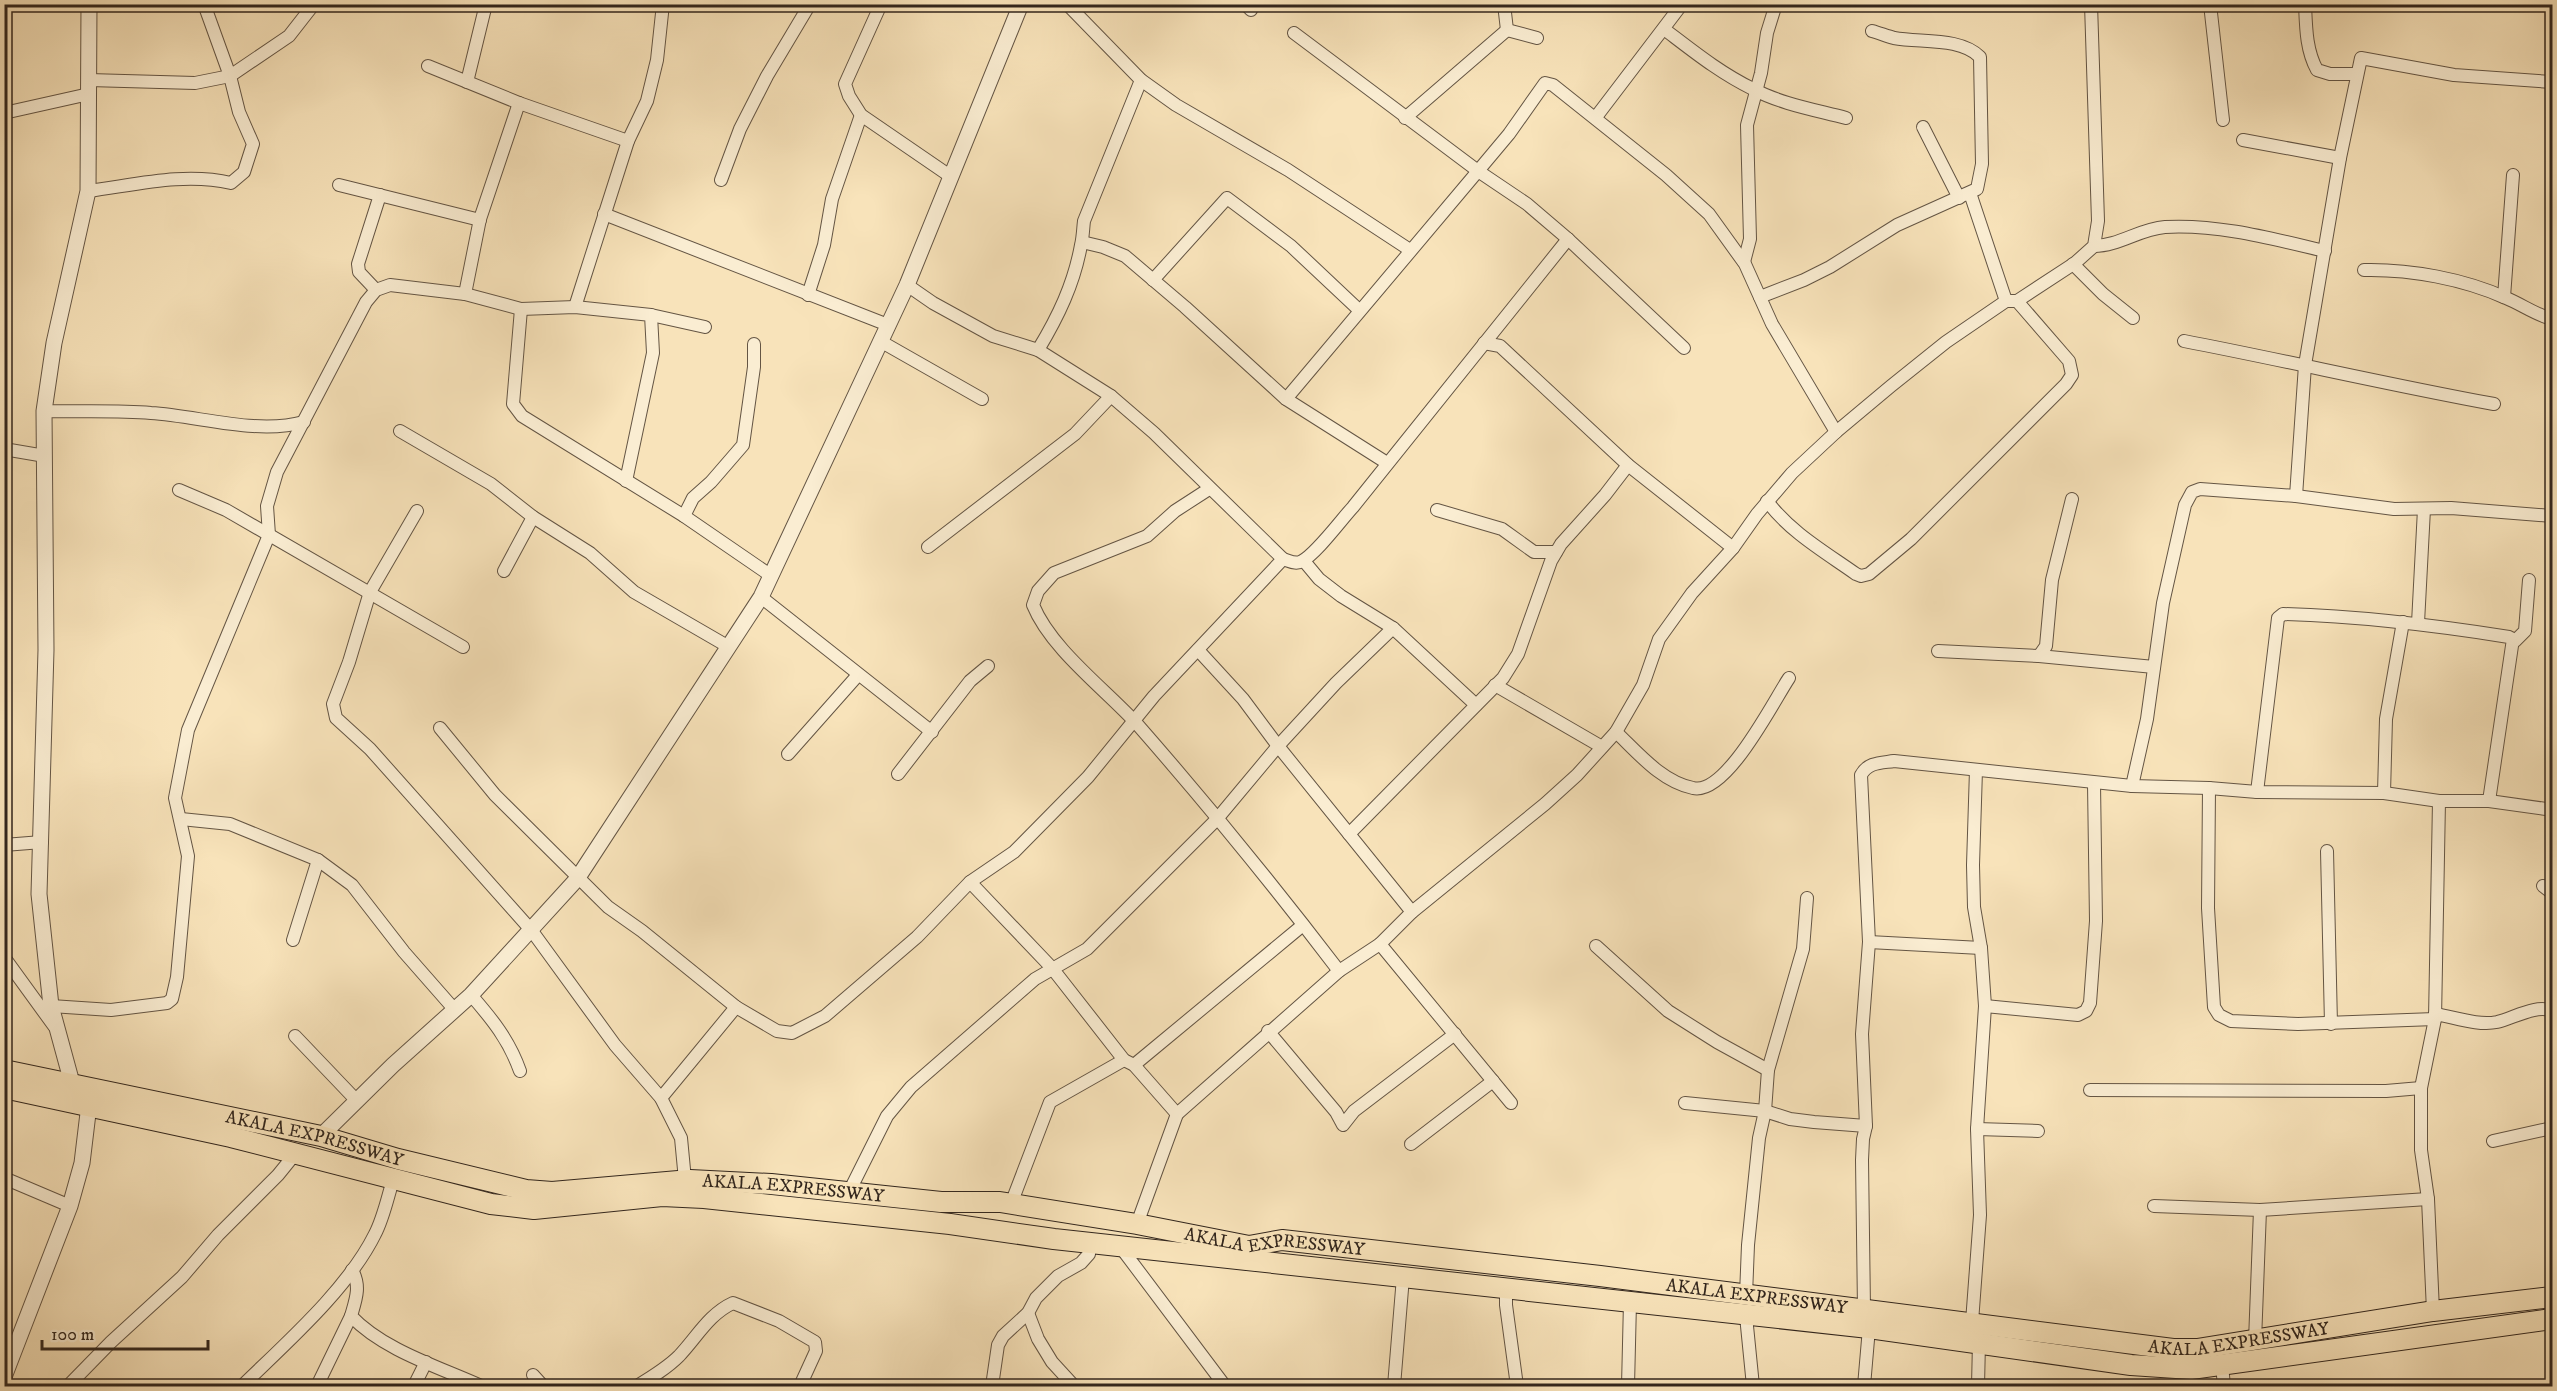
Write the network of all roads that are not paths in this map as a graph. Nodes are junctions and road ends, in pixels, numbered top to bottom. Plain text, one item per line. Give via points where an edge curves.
1 (88, 4) edge
2 (204, 4) edge
3 (314, 4) edge
4 (486, 4) edge
5 (663, 4) edge
6 (810, 4) edge
7 (881, 4) edge
8 (1021, 4) edge
9 (1067, 4) edge
10 (1504, 4) edge
11 (1682, 4) edge
12 (1776, 4) edge
13 (2091, 4) edge
14 (2210, 4) edge
15 (2305, 4) edge
16 (1664, 29) junction
17 (1507, 30) junction
18 (1872, 31) dead end
19 (1294, 33) dead end
20 (1537, 38) dead end
21 (428, 66) dead end
22 (2357, 74) junction
23 (230, 76) junction
24 (1141, 80) junction
25 (467, 82) junction
26 (2553, 82) edge
27 (89, 87) junction
28 (1755, 90) junction
29 (519, 104) junction
30 (4, 113) edge
31 (861, 115) junction
32 (1596, 117) junction
33 (1406, 118) junction
34 (1846, 118) dead end
35 (2223, 120) dead end
36 (1923, 127) dead end
37 (2243, 140) dead end
38 (628, 141) junction
39 (2340, 158) junction
40 (1478, 171) junction
41 (2513, 175) dead end
42 (950, 176) junction
43 (721, 180) dead end
44 (339, 184) dead end
45 (88, 191) junction
46 (380, 195) junction
47 (1965, 196) junction
48 (604, 214) junction
49 (480, 220) junction
50 (1568, 239) junction
51 (1082, 242) junction
52 (2094, 246) junction
53 (1410, 250) junction
54 (2325, 251) junction
55 (1744, 262) junction
56 (2073, 264) junction
57 (2364, 270) dead end
58 (1153, 280) junction
59 (907, 285) junction
60 (376, 290) junction
61 (465, 294) junction
62 (808, 295) junction
63 (1760, 297) junction
64 (2504, 297) junction
65 (2011, 301) junction
66 (575, 307) junction
67 (521, 309) junction
68 (1359, 310) junction
69 (651, 315) junction
70 (2133, 318) dead end
71 (2553, 319) edge
72 (888, 325) junction
73 (1497, 325) junction
74 (705, 327) dead end
75 (880, 341) junction
76 (2184, 341) dead end
77 (1484, 343) junction
78 (753, 344) dead end
79 (1500, 346) junction
80 (1684, 348) dead end
81 (1038, 350) junction
82 (2305, 365) junction
83 (1111, 396) junction
84 (982, 399) dead end
85 (1286, 399) junction
86 (2494, 404) dead end
87 (44, 411) junction
88 (304, 422) junction
89 (400, 431) dead end
90 (1836, 432) junction
91 (4, 449) edge
92 (45, 456) junction
93 (1387, 463) junction
94 (1628, 465) junction
95 (626, 481) junction
96 (1209, 489) junction
97 (179, 490) dead end
98 (2296, 496) junction
99 (2072, 499) dead end
100 (1767, 501) junction
101 (2424, 509) junction
102 (1437, 510) dead end
103 (417, 511) dead end
104 (684, 516) junction
105 (2553, 516) edge
106 (533, 517) junction
107 (269, 535) junction
108 (928, 547) dead end
109 (1733, 548) junction
110 (1556, 552) junction
111 (1283, 559) junction
112 (1304, 561) junction
113 (504, 571) dead end
114 (770, 575) junction
115 (2529, 580) dead end
116 (370, 592) junction
117 (761, 597) junction
118 (2403, 622) junction
119 (2418, 623) junction
120 (1393, 628) junction
121 (2515, 641) junction
122 (463, 647) dead end
123 (729, 647) junction
124 (1198, 650) junction
125 (1938, 651) dead end
126 (2042, 651) junction
127 (988, 666) dead end
128 (2154, 667) junction
129 (858, 675) junction
130 (1789, 678) dead end
131 (1495, 685) junction
132 (1476, 705) junction
133 (1135, 722) junction
134 (440, 728) dead end
135 (932, 732) junction
136 (1616, 732) junction
137 (1278, 746) junction
138 (1602, 747) junction
139 (788, 754) dead end
140 (1976, 770) junction
141 (898, 774) dead end
142 (2094, 784) junction
143 (2132, 786) junction
144 (2209, 788) junction
145 (2258, 792) junction
146 (2384, 793) junction
147 (2439, 801) junction
148 (2489, 801) junction
149 (2546, 809) dead end
150 (181, 819) junction
151 (1217, 819) junction
152 (1350, 834) junction
153 (42, 842) junction
154 (4, 845) edge
155 (2327, 851) dead end
156 (318, 860) junction
157 (578, 879) junction
158 (970, 882) junction
159 (1807, 898) dead end
160 (1412, 912) junction
161 (1303, 924) junction
162 (532, 931) junction
163 (292, 940) dead end
164 (1869, 942) junction
165 (1380, 944) junction
166 (1596, 946) dead end
167 (1981, 948) junction
168 (4, 957) edge
169 (1050, 971) junction
170 (1339, 971) junction
171 (471, 995) junction
172 (51, 1006) junction
173 (1985, 1006) junction
174 (736, 1007) junction
175 (454, 1010) junction
176 (2553, 1011) edge
177 (2435, 1016) junction
178 (2331, 1024) junction
179 (56, 1030) junction
180 (1268, 1031) junction
181 (1455, 1034) junction
182 (295, 1036) dead end
183 (1129, 1062) junction
184 (4, 1070) edge
185 (1768, 1070) junction
186 (520, 1071) dead end
187 (1493, 1081) junction
188 (72, 1083) junction
189 (4, 1088) edge
190 (2421, 1088) junction
191 (2090, 1090) dead end
192 (661, 1098) junction
193 (357, 1101) junction
194 (1511, 1103) dead end
195 (1685, 1103) dead end
196 (88, 1105) junction
197 (1765, 1111) junction
198 (1177, 1114) junction
199 (1866, 1126) junction
200 (2553, 1128) edge
201 (1977, 1129) junction
202 (2038, 1131) dead end
203 (321, 1136) junction
204 (2493, 1141) dead end
205 (1411, 1144) dead end
206 (295, 1154) junction
207 (393, 1177) junction
208 (4, 1178) edge
209 (685, 1180) junction
210 (849, 1192) junction
211 (2428, 1199) junction
212 (1005, 1203) junction
213 (70, 1206) junction
214 (2154, 1206) dead end
215 (2259, 1210) junction
216 (1059, 1211) junction
217 (1137, 1224) junction
218 (1012, 1233) junction
219 (1054, 1239) junction
220 (1090, 1243) junction
221 (1119, 1245) junction
222 (352, 1270) junction
223 (1402, 1277) junction
224 (1506, 1289) junction
225 (1746, 1295) junction
226 (2553, 1297) edge
227 (1630, 1302) junction
228 (1805, 1302) junction
229 (1864, 1309) junction
230 (2433, 1311) junction
231 (1028, 1313) junction
232 (351, 1316) junction
233 (1746, 1316) junction
234 (2553, 1319) edge
235 (1801, 1322) junction
236 (1972, 1322) junction
237 (1869, 1328) junction
238 (2255, 1341) junction
239 (1979, 1342) junction
240 (426, 1362) junction
241 (2222, 1365) junction
242 (533, 1375) dead end
243 (4, 1377) edge
244 (68, 1386) edge
245 (242, 1386) edge
246 (317, 1386) edge
247 (414, 1386) edge
248 (482, 1386) edge
249 (543, 1386) edge
250 (637, 1386) edge
251 (800, 1386) edge
252 (992, 1386) edge
253 (1074, 1386) edge
254 (1225, 1386) edge
255 (1394, 1386) edge
256 (1517, 1386) edge
257 (1628, 1386) edge
258 (1752, 1386) edge
259 (1864, 1386) edge
260 (1978, 1386) edge
261 (2224, 1386) edge

1 - 27 street
2 - 23 street
3 - 23 street via 289,36
4 - 25 street
5 - 38 street via 657,60
6 - 43 street via 740,129
7 - 31 street via 845,84
8 - 42 street
9 - 24 street
10 - 17 street
11 - 16 street
12 - 28 street
13 - 52 street via 2098,221
14 - 35 street
15 - 22 street via 2307,39 2317,70
16 - 28 street via 1717,69
16 - 32 street
17 - 20 street
17 - 33 street
18 - 47 street via 1955,45 1980,57 1982,164 1977,189
19 - 33 street
21 - 25 street
22 - 26 street via 2361,58 2366,57 2454,75
22 - 39 street
23 - 27 street via 195,83
23 - 45 street via 239,112 253,144 244,172 231,183 206,177
24 - 51 street via 1084,221
24 - 53 street
25 - 29 street
27 - 30 street
27 - 45 street
28 - 34 street
28 - 55 street via 1747,125 1750,239
29 - 38 street
29 - 49 street
31 - 42 street
31 - 62 street via 832,199 824,245
32 - 40 street via 1545,83
32 - 55 street via 1709,214
33 - 40 street
36 - 47 street
37 - 39 street
38 - 48 street
39 - 54 street
40 - 50 street via 1510,191
40 - 53 street
41 - 64 street
42 - 59 street
44 - 46 street
45 - 87 street via 54,343
46 - 49 street
46 - 60 street via 358,264 359,272
47 - 63 street via 1897,225 1804,280
47 - 65 street
48 - 62 street
48 - 66 street
49 - 61 street
50 - 73 street
50 - 80 street
51 - 58 street via 1125,256
51 - 81 street via 1059,316
52 - 54 street via 2107,246 2139,232 2189,228 2235,231
52 - 56 street
53 - 68 street
54 - 82 street
55 - 63 street
56 - 65 street
56 - 70 street
57 - 64 street via 2412,273
58 - 68 street via 1227,198 1291,246
58 - 85 street
59 - 72 street
59 - 81 street via 993,336
60 - 61 street via 390,285
60 - 88 street via 366,302
61 - 67 street
62 - 72 street
63 - 90 street via 1797,370
64 - 71 street
65 - 90 street via 1946,342
65 - 100 street via 2069,361 2072,375 1911,539 1869,574 1856,574 1798,533
66 - 67 street
66 - 69 street
67 - 95 street via 513,404 522,416
68 - 85 street
69 - 74 street
69 - 95 street via 653,353
72 - 75 street
73 - 77 street
73 - 79 street
75 - 84 street
75 - 114 street
76 - 82 street
77 - 79 street
77 - 93 street
78 - 104 street via 754,367 743,445 693,498
79 - 94 street
81 - 83 street
82 - 86 street
82 - 98 street
83 - 96 street
83 - 108 street via 1075,434
85 - 93 street
87 - 88 street via 152,413 231,423
87 - 92 street
88 - 107 street via 277,472 267,506
89 - 106 street via 491,484
90 - 100 street
91 - 92 street
92 - 153 street
93 - 112 street
94 - 109 street
94 - 110 street
95 - 104 street
96 - 111 street
96 - 133 street via 1175,511 1148,536 1054,573 1038,591 1033,605 1037,616 1084,674
97 - 107 street via 226,510
98 - 101 street via 2394,509
98 - 128 street via 2200,489 2192,492 2185,506 2163,603
99 - 126 street via 2052,580
100 - 109 street
101 - 105 street
101 - 119 street
102 - 110 street via 1502,529 1534,552
103 - 116 street
104 - 114 street
106 - 113 street
106 - 123 street via 590,553 634,592
107 - 116 street
107 - 150 street via 188,730 175,798
109 - 136 street via 1692,593 1659,639 1643,685
110 - 131 street via 1518,654
111 - 112 street
111 - 124 street
112 - 120 street via 1341,596
114 - 117 street
115 - 121 street via 2525,632
116 - 122 street
116 - 162 street via 333,704 336,718 370,749
117 - 123 street
117 - 129 street
118 - 119 street
118 - 145 street via 2280,615
118 - 146 street via 2386,719
119 - 121 street
120 - 132 street
120 - 137 street
121 - 148 street
123 - 157 street
124 - 133 street
124 - 137 street via 1243,699
125 - 126 street
126 - 128 street via 2053,657
127 - 135 street via 970,681
128 - 143 street
129 - 135 street
129 - 139 street
130 - 136 street via 1731,768 1707,787 1694,789 1669,777
131 - 132 street
131 - 138 street
132 - 152 street
133 - 151 street
133 - 158 street via 1088,777 1014,852
134 - 157 street via 495,795
135 - 141 street
136 - 138 street
137 - 151 street
137 - 152 street
138 - 160 street via 1545,804
140 - 142 street
140 - 164 street via 1894,761 1864,769 1861,775
140 - 167 street via 1974,907
142 - 143 street
142 - 173 street via 2096,921 2090,1003 2078,1015
143 - 144 street
144 - 145 street
144 - 178 street via 2208,908 2214,1007 2230,1021
145 - 146 street
146 - 147 street
147 - 148 street
147 - 177 street
148 - 149 street
150 - 156 street via 230,824
150 - 172 street via 188,856 172,999 167,1003 111,1010
151 - 161 street
151 - 169 street via 1087,950
152 - 160 street
153 - 154 street
153 - 172 street via 39,894
155 - 178 street
156 - 163 street
156 - 175 street via 352,885
157 - 162 street
157 - 174 street
158 - 169 street via 1042,957
158 - 174 street via 916,937 807,1027 792,1033 777,1031
159 - 185 street via 1803,948
160 - 165 street
161 - 170 street
161 - 183 street
162 - 171 street
162 - 192 street via 615,1045
164 - 167 street
164 - 199 street via 1862,1034
165 - 170 street
165 - 181 street
166 - 185 street via 1668,1011
167 - 173 street
168 - 179 street
169 - 183 street
169 - 210 street via 1035,979 911,1087 887,1116
170 - 180 street
171 - 175 street
171 - 186 street via 498,1026
172 - 179 street
173 - 201 street
174 - 192 street
175 - 193 street
176 - 177 street via 2544,1008 2484,1023
177 - 178 street
177 - 190 street
179 - 188 street
180 - 181 street via 1343,1125 1354,1111
180 - 198 street
181 - 187 street
182 - 193 street
183 - 198 street
183 - 212 street via 1050,1102
184 - 188 main road, AKALA EXPRESSWAY
185 - 197 street
187 - 194 street
187 - 205 street
188 - 203 main road, AKALA EXPRESSWAY
189 - 196 main road, AKALA EXPRESSWAY
190 - 191 street
190 - 211 street via 2421,1150
192 - 209 street via 681,1138
193 - 203 street
195 - 197 street
196 - 206 main road, AKALA EXPRESSWAY
196 - 213 street via 82,1163
197 - 199 street via 1802,1120
197 - 225 street via 1759,1138
198 - 217 street
199 - 229 street via 1862,1160
200 - 204 street
201 - 202 street
201 - 236 street via 1980,1215
203 - 209 main road, AKALA EXPRESSWAY via 526,1190 552,1192
206 - 207 main road, AKALA EXPRESSWAY
206 - 244 street via 182,1277
207 - 218 main road, AKALA EXPRESSWAY via 491,1204 534,1209 662,1196 704,1198
207 - 222 street via 376,1234
208 - 213 street
209 - 210 main road, AKALA EXPRESSWAY
210 - 212 main road, AKALA EXPRESSWAY via 941,1202
211 - 215 street
211 - 230 street
212 - 216 main road, AKALA EXPRESSWAY
212 - 218 main road
213 - 243 street
214 - 215 street
215 - 238 street
216 - 217 main road, AKALA EXPRESSWAY
216 - 219 main road
217 - 225 main road, AKALA EXPRESSWAY via 1250,1246 1282,1240
218 - 219 main road, AKALA EXPRESSWAY
219 - 220 main road, AKALA EXPRESSWAY
220 - 221 main road, AKALA EXPRESSWAY
220 - 231 street via 1089,1254 1058,1276 1036,1298
221 - 223 main road, AKALA EXPRESSWAY
221 - 254 street
222 - 232 street via 358,1289
222 - 245 street
223 - 224 main road, AKALA EXPRESSWAY
223 - 255 street
224 - 227 main road, AKALA EXPRESSWAY
224 - 256 street
225 - 228 main road, AKALA EXPRESSWAY
226 - 230 main road, AKALA EXPRESSWAY
227 - 233 main road, AKALA EXPRESSWAY
227 - 257 street
228 - 229 main road, AKALA EXPRESSWAY
228 - 235 main road
229 - 236 main road, AKALA EXPRESSWAY
230 - 238 main road, AKALA EXPRESSWAY
231 - 252 street via 998,1345
231 - 253 street via 1052,1362
232 - 240 street via 380,1340
232 - 246 street
233 - 235 main road, AKALA EXPRESSWAY
233 - 258 street
234 - 241 main road, AKALA EXPRESSWAY
235 - 237 main road, AKALA EXPRESSWAY
236 - 238 main road, AKALA EXPRESSWAY via 2173,1349
237 - 239 main road, AKALA EXPRESSWAY
237 - 259 street
239 - 241 main road, AKALA EXPRESSWAY via 2131,1365 2191,1369
239 - 260 street
240 - 247 street
240 - 248 street
241 - 261 street
242 - 249 street
250 - 251 street via 666,1368 698,1331 733,1303 778,1321 815,1342 816,1351

